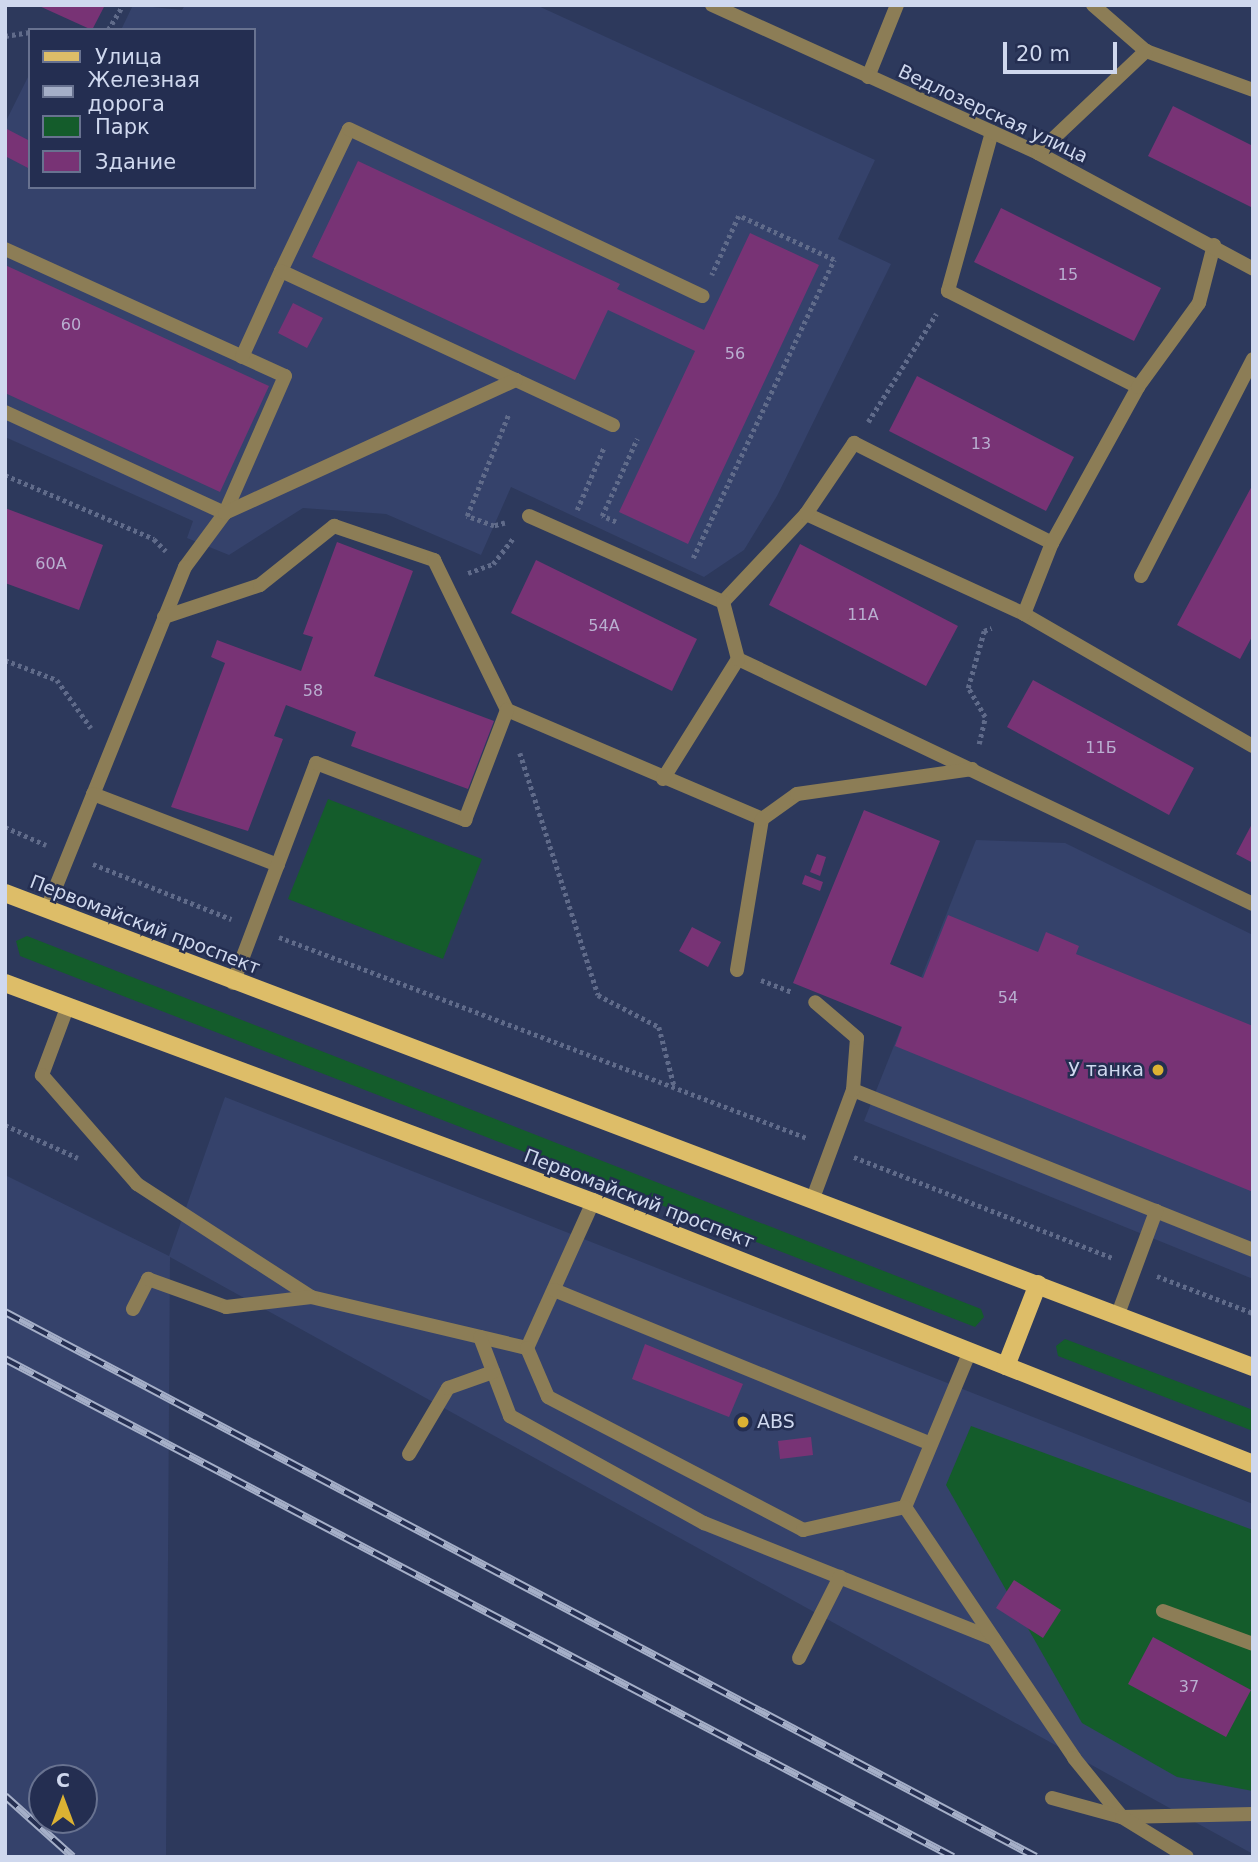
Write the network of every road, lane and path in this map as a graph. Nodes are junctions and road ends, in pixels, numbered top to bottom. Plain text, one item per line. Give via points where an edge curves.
1 (124, 5) edge
2 (712, 5) edge
3 (897, 5) edge
4 (1093, 5) edge
5 (109, 28) edge
6 (28, 32) edge
7 (5, 36) edge
8 (1146, 51) junction
9 (868, 77) junction
10 (1253, 90) edge
11 (992, 132) junction
12 (1038, 153) junction
13 (1214, 245) junction
14 (5, 249) edge
15 (1253, 269) edge
16 (281, 271) junction
17 (948, 291) junction
18 (702, 296) joint
19 (242, 357) junction
20 (1253, 359) edge
21 (516, 380) junction
22 (1138, 387) junction
23 (5, 412) edge
24 (613, 425) joint
25 (506, 428) dead end
26 (854, 443) junction
27 (596, 467) dead end
28 (5, 475) edge
29 (225, 513) junction
30 (806, 514) junction
31 (575, 515) dead end
32 (529, 516) joint
33 (494, 526) dead end
34 (625, 527) dead end
35 (1052, 543) junction
36 (684, 554) dead end
37 (169, 555) dead end
38 (1141, 576) dead end
39 (448, 581) junction
40 (723, 602) junction
41 (1024, 614) junction
42 (164, 617) junction
43 (738, 659) junction
44 (5, 660) edge
45 (507, 710) junction
46 (1253, 746) edge
47 (109, 753) junction
48 (974, 768) junction
49 (663, 779) junction
50 (93, 794) junction
51 (762, 819) junction
52 (5, 827) edge
53 (69, 854) junction
54 (278, 865) junction
55 (5, 893) edge
56 (1253, 904) edge
57 (47, 909) junction
58 (253, 928) junction
59 (737, 970) joint
60 (5, 983) edge
61 (233, 983) junction
62 (815, 1002) joint
63 (67, 1008) junction
64 (674, 1085) junction
65 (853, 1090) junction
66 (5, 1125) edge
67 (831, 1148) junction
68 (89, 1163) dead end
69 (813, 1198) junction
70 (593, 1202) junction
71 (1156, 1211) junction
72 (1253, 1250) edge
73 (1136, 1267) junction
74 (1038, 1284) junction
75 (554, 1290) junction
76 (311, 1297) junction
77 (133, 1308) dead end
78 (1253, 1313) edge
79 (1118, 1314) junction
80 (480, 1337) junction
81 (527, 1348) junction
82 (970, 1351) junction
83 (1006, 1366) junction
84 (1253, 1367) edge
85 (493, 1372) junction
86 (928, 1443) junction
87 (409, 1454) dead end
88 (1253, 1464) edge
89 (905, 1507) junction
90 (840, 1577) junction
91 (1163, 1611) dead end
92 (994, 1639) junction
93 (1253, 1644) edge
94 (799, 1658) dead end
95 (1052, 1798) dead end
96 (1253, 1814) edge
97 (1122, 1816) junction
98 (1187, 1857) edge

1 - 5 path
2 - 9 street, Ведлозерская улица
3 - 9 street
4 - 8 street
6 - 7 path
8 - 10 street
8 - 12 street
9 - 11 street, Ведлозерская улица
11 - 12 street, Ведлозерская улица
11 - 17 street
12 - 13 street, Ведлозерская улица
13 - 15 street, Ведлозерская улица
13 - 22 street via 1199,303
14 - 19 street
16 - 18 street via 349,129
16 - 19 street
16 - 21 street
17 - 22 street
17 - 26 path via 918,349
18 - 36 path via 739,216 834,260 696,559
19 - 29 street via 285,376
20 - 38 street
21 - 24 street
21 - 29 street
22 - 35 street
23 - 29 street
24 - 34 path via 638,437 602,516
25 - 33 path via 467,516
26 - 30 street
26 - 35 street
27 - 31 path
28 - 37 path via 153,539
29 - 42 street via 184,567
30 - 40 street
30 - 41 street
32 - 39 path via 493,564
32 - 40 street
35 - 41 street
39 - 42 street via 434,560 334,526 260,585
39 - 45 street
40 - 43 street
41 - 46 street
41 - 48 path via 984,631 968,688 985,717
42 - 47 street
43 - 48 street
43 - 49 street
44 - 47 path via 57,680
45 - 49 street
45 - 54 street via 465,820 316,763
45 - 64 path via 598,995 659,1027
47 - 50 street
48 - 51 street via 797,794
48 - 56 street
49 - 51 street
50 - 53 street
50 - 54 street
51 - 59 street
52 - 53 path
53 - 57 street
53 - 58 path
54 - 58 street
55 - 57 main road, Первомайский проспект
57 - 61 main road, Первомайский проспект
58 - 61 street
58 - 64 path
59 - 62 path
60 - 63 main road, Первомайский проспект
61 - 69 main road, Первомайский проспект
62 - 65 street via 857,1038
63 - 70 main road, Первомайский проспект
63 - 76 street via 42,1075 137,1184
64 - 67 path
65 - 67 street
65 - 71 street
66 - 68 path
67 - 69 street
67 - 73 path
69 - 74 main road, Первомайский проспект
70 - 75 street
70 - 82 main road, Первомайский проспект
71 - 72 street
71 - 73 street
73 - 78 path
73 - 79 street
74 - 79 main road, Первомайский проспект
74 - 83 main road
75 - 81 street
75 - 86 street
76 - 77 street via 226,1307 148,1279
76 - 80 street
79 - 84 main road, Первомайский проспект
80 - 81 street
80 - 85 street
81 - 89 street via 548,1397 803,1530
82 - 83 main road, Первомайский проспект
82 - 86 street
83 - 88 main road, Первомайский проспект
85 - 87 street via 448,1388
85 - 90 street via 510,1416 704,1523
86 - 89 street
89 - 92 street
90 - 92 street
90 - 94 street
91 - 93 street
92 - 97 street via 1074,1758
95 - 97 street
96 - 97 street
97 - 98 street

